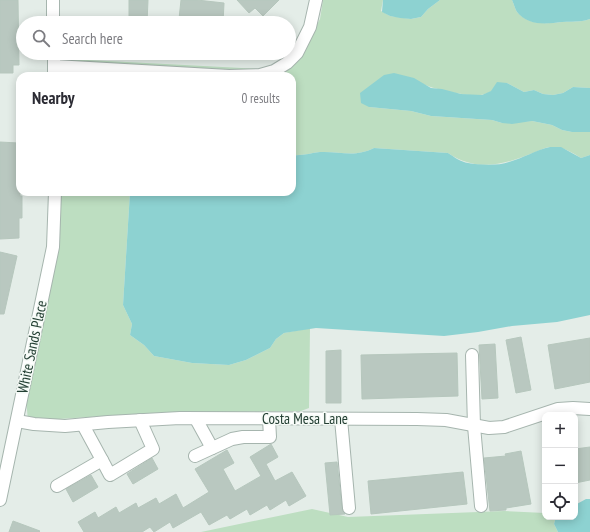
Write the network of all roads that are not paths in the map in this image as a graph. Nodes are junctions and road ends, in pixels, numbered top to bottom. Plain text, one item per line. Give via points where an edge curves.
1 (53, 0) edge
2 (316, 0) edge
3 (53, 16) edge
4 (296, 55) edge
5 (54, 60) edge
6 (290, 60) edge
7 (54, 71) edge
8 (89, 72) edge
9 (270, 72) edge
10 (55, 196) edge
11 (472, 355) dead end
12 (590, 410) edge
13 (196, 418) junction
14 (269, 419) junction
15 (341, 419) junction
16 (140, 420) junction
17 (17, 421) junction
18 (83, 425) junction
19 (474, 426) junction
20 (212, 448) junction
21 (194, 456) dead end
22 (102, 460) junction
23 (57, 486) dead end
24 (0, 500) edge
25 (481, 506) dead end
26 (349, 508) dead end

1 - 3 street
2 - 4 street via 310,27
5 - 7 street
6 - 9 street
7 - 8 street
10 - 17 street, White Sands Place via 52,247
11 - 19 street
12 - 19 street, Costa Mesa Lane via 558,409 504,427
13 - 14 street, Costa Mesa Lane
13 - 16 street, Costa Mesa Lane
13 - 20 street
14 - 15 street, Costa Mesa Lane
14 - 20 street via 270,438 243,437
15 - 19 street, Costa Mesa Lane via 446,420
15 - 26 street
16 - 18 street, Costa Mesa Lane
16 - 22 street via 153,450 110,475
17 - 18 street, Costa Mesa Lane via 65,426
17 - 24 street, White Sands Place
18 - 22 street
19 - 25 street
20 - 21 street
22 - 23 street

